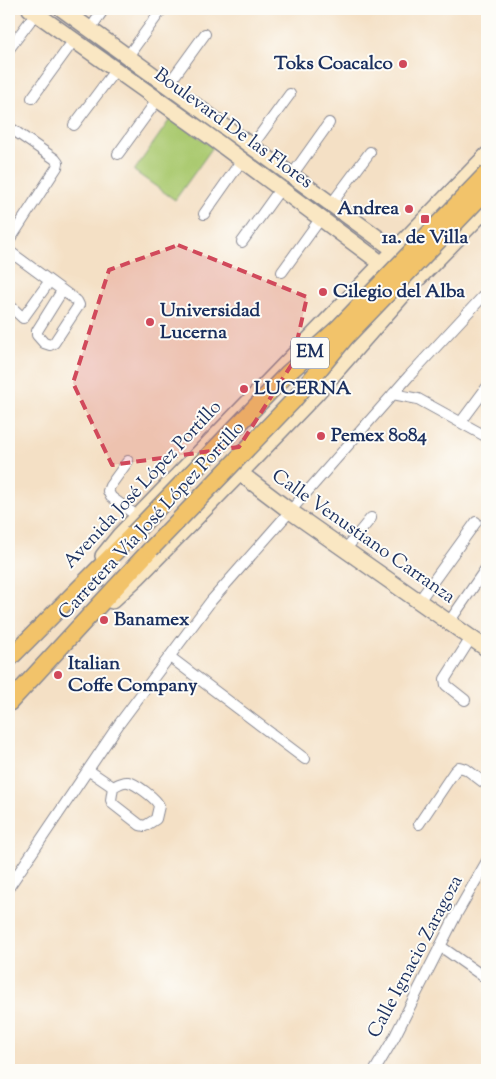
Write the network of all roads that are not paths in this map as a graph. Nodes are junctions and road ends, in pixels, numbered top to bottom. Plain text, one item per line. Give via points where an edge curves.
1 (62, 9) edge
2 (104, 9) edge
3 (162, 9) edge
4 (33, 11) edge
5 (90, 29) junction
6 (206, 34) dead end
7 (74, 40) junction
8 (9, 49) edge
9 (128, 56) junction
10 (116, 69) junction
11 (168, 86) junction
12 (290, 94) dead end
13 (32, 98) dead end
14 (158, 99) junction
15 (329, 123) dead end
16 (74, 125) dead end
17 (9, 127) edge
18 (252, 146) junction
19 (370, 152) dead end
20 (118, 154) dead end
21 (487, 155) edge
22 (242, 160) junction
23 (487, 173) edge
24 (292, 175) junction
25 (281, 188) junction
26 (487, 190) edge
27 (332, 204) junction
28 (487, 208) edge
29 (204, 214) dead end
30 (321, 218) junction
31 (9, 241) edge
32 (242, 242) dead end
33 (395, 250) junction
34 (9, 251) edge
35 (382, 264) junction
36 (282, 272) dead end
37 (424, 273) junction
38 (50, 282) junction
39 (409, 288) junction
40 (62, 291) junction
41 (487, 292) edge
42 (9, 306) edge
43 (23, 318) junction
44 (38, 327) junction
45 (487, 387) edge
46 (393, 394) junction
47 (461, 422) junction
48 (487, 437) edge
49 (128, 461) dead end
50 (240, 474) junction
51 (290, 511) junction
52 (137, 516) junction
53 (371, 518) dead end
54 (476, 522) dead end
55 (346, 550) junction
56 (487, 567) edge
57 (419, 601) junction
58 (60, 607) junction
59 (449, 622) junction
60 (471, 638) junction
61 (65, 643) junction
62 (487, 649) edge
63 (170, 657) junction
64 (9, 659) edge
65 (465, 700) dead end
66 (9, 702) edge
67 (305, 759) dead end
68 (88, 770) junction
69 (487, 785) edge
70 (113, 787) junction
71 (419, 824) dead end
72 (487, 861) edge
73 (9, 887) edge
74 (440, 946) junction
75 (487, 979) edge
76 (376, 1070) edge

1 - 5 street, Boulevard De las Flores
2 - 5 street
3 - 9 street
4 - 7 street, Boulevard De las Flores
4 - 8 street
5 - 9 street, Boulevard De las Flores
6 - 11 street
7 - 10 street, Boulevard De las Flores
7 - 13 street
9 - 11 street, Boulevard De las Flores
10 - 14 street, Boulevard De las Flores
10 - 16 street
11 - 18 street, Boulevard De las Flores
12 - 18 street
14 - 20 street
14 - 22 street, Boulevard De las Flores
15 - 24 street
17 - 31 street via 58,163
18 - 24 street, Boulevard De las Flores
19 - 27 street
21 - 33 street, Avenida José López Portillo
22 - 25 street, Boulevard De las Flores
22 - 29 street
23 - 58 main road, Carretera Vía José López Portillo / EM, bridge
24 - 27 street, Boulevard De las Flores
25 - 30 street, Boulevard De las Flores
25 - 32 street
26 - 61 main road, Carretera Vía José López Portillo / EM, bridge via 346,337 293,401
27 - 33 street, Boulevard De las Flores
28 - 37 street
30 - 35 street, Boulevard De las Flores
30 - 36 street
33 - 35 street, Avenida José López Portillo
33 - 37 street, Boulevard De las Flores
34 - 38 street
35 - 39 street, Boulevard De las Flores
35 - 52 street, Avenida José López Portillo
37 - 39 street
38 - 40 street
38 - 43 street
39 - 50 street
40 - 44 street
40 - 44 street via 77,301 78,308 50,345 39,340
41 - 46 street
42 - 43 street
43 - 44 street
45 - 47 street
46 - 47 street via 418,399
46 - 51 street
47 - 48 street
49 - 52 street via 108,491
50 - 51 street, Calle Venustiano Carranza
50 - 61 street via 138,577
51 - 55 street, Calle Venustiano Carranza
51 - 63 street via 211,601
52 - 58 street, Avenida José López Portillo
53 - 55 street
54 - 57 street
55 - 57 street, Calle Venustiano Carranza
56 - 59 street
57 - 59 street, Calle Venustiano Carranza
58 - 64 main road, Carretera Vía José López Portillo / EM
59 - 60 street, Calle Venustiano Carranza
60 - 62 street, Calle Venustiano Carranza
60 - 65 street via 444,679
61 - 66 main road, Carretera Vía José López Portillo / EM
63 - 67 street
63 - 68 street
68 - 70 street
68 - 73 street
69 - 71 street via 459,767
70 - 70 street via 113,804 140,825 146,826 156,819 159,806 154,799 129,782
72 - 74 street, Calle Ignacio Zaragoza
74 - 75 street
74 - 76 street, Calle Ignacio Zaragoza

